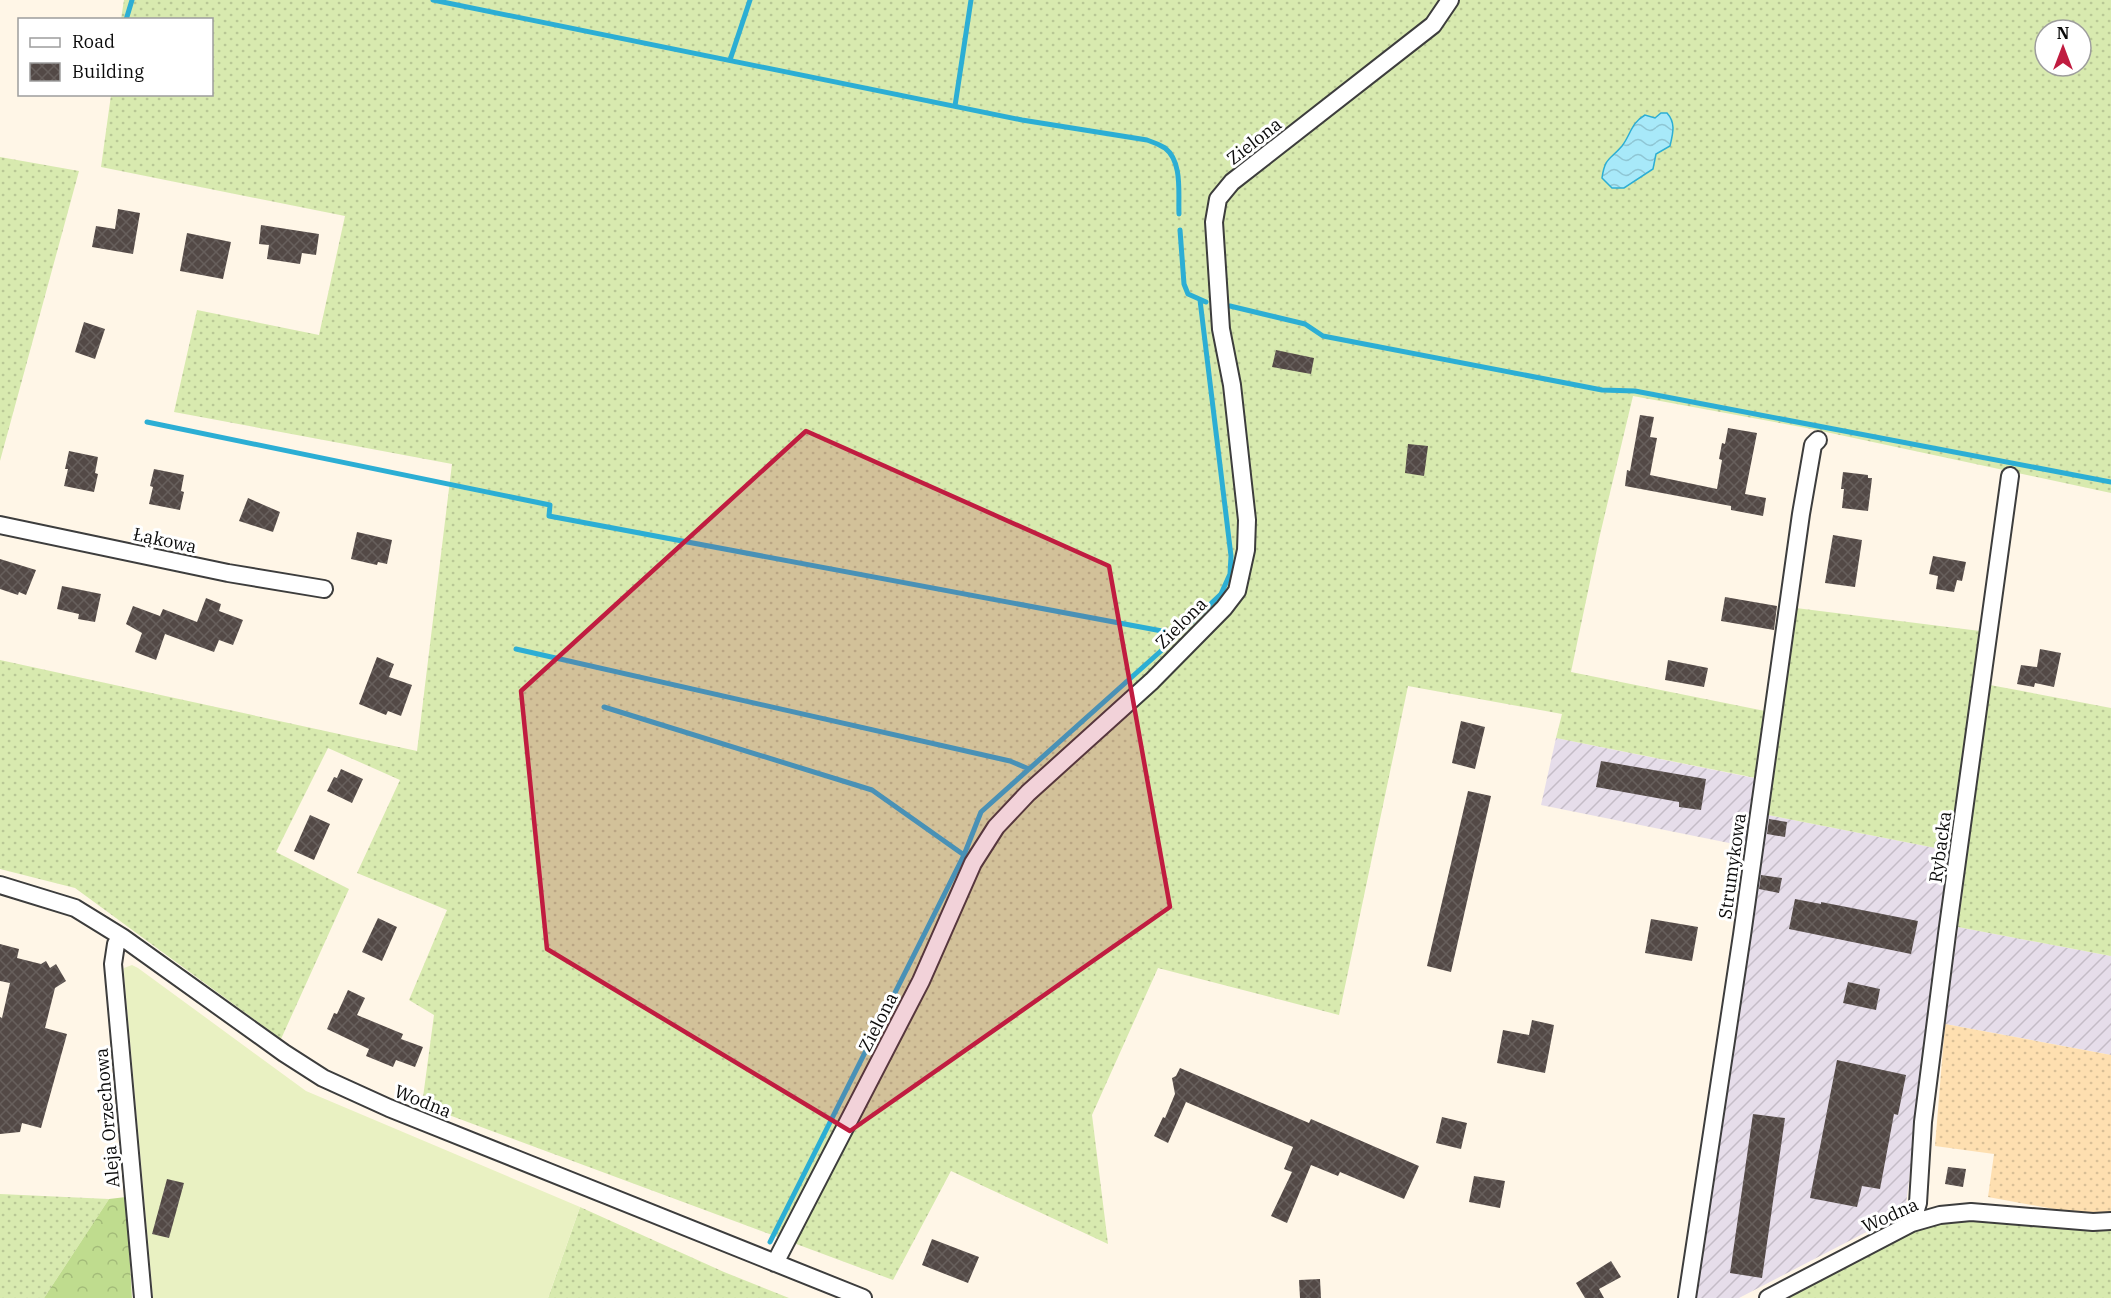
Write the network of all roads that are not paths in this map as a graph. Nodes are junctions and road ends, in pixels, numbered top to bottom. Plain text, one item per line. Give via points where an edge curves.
1 (1450, 0) edge
2 (1818, 440) dead end
3 (2010, 476) dead end
4 (0, 525) edge
5 (324, 590) dead end
6 (0, 885) edge
7 (122, 937) junction
8 (2111, 1221) edge
9 (1912, 1223) junction
10 (775, 1263) junction
11 (143, 1298) edge
12 (862, 1298) edge
13 (1687, 1298) edge
14 (1768, 1298) edge

1 - 10 street, Zielona via 1433,25 1232,182 1218,199 1214,222 1221,329 1232,386 1247,520 1238,591 1152,681 996,827 973,863 921,981
2 - 13 street, Strumykowa via 1813,445 1801,514
3 - 9 street, Rybacka via 1923,1122 1918,1203
4 - 5 street, Łąkowa
6 - 7 street, Wodna via 75,908
7 - 10 street, Wodna via 323,1078
7 - 11 street, Aleja Orzechowa via 116,944 113,964
8 - 9 street, Wodna via 1971,1212
9 - 14 street, Wodna
10 - 12 street, Wodna

